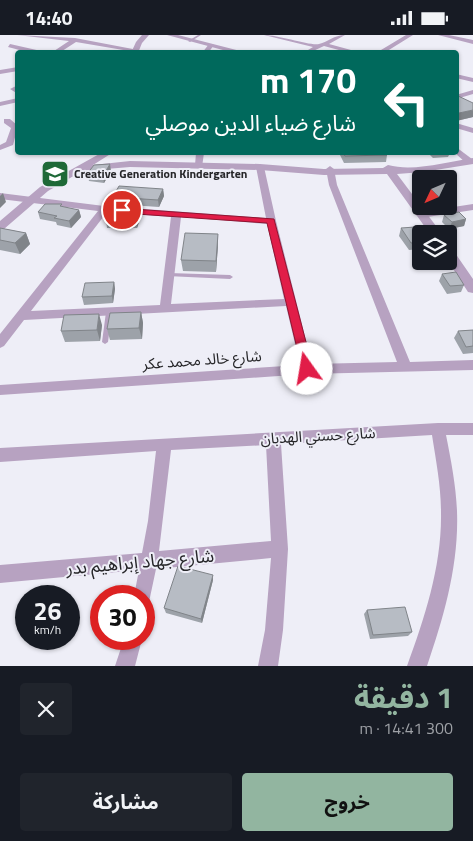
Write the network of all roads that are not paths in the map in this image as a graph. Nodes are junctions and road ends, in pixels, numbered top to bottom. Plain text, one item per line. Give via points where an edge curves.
1 (20, 35) edge
2 (26, 35) edge
3 (146, 35) edge
4 (162, 35) edge
5 (170, 35) edge
6 (200, 35) edge
7 (267, 35) edge
8 (342, 35) edge
9 (410, 35) edge
10 (441, 35) edge
11 (335, 37) edge
12 (75, 40) junction
13 (191, 40) junction
14 (473, 42) edge
15 (320, 45) junction
16 (211, 49) edge
17 (24, 50) edge
18 (59, 50) edge
19 (129, 50) edge
20 (135, 50) edge
21 (312, 50) edge
22 (344, 50) edge
23 (384, 50) edge
24 (15, 70) edge
25 (0, 72) edge
26 (459, 77) edge
27 (473, 80) edge
28 (473, 92) edge
29 (459, 96) edge
30 (459, 98) edge
31 (15, 99) edge
32 (0, 100) edge
33 (15, 100) edge
34 (473, 103) edge
35 (0, 104) edge
36 (7, 121) dead end
37 (459, 126) edge
38 (473, 131) edge
39 (0, 148) edge
40 (459, 151) edge
41 (103, 155) edge
42 (108, 155) edge
43 (116, 155) edge
44 (200, 155) edge
45 (98, 161) junction
46 (471, 161) edge
47 (130, 164) junction
48 (199, 165) junction
49 (86, 166) junction
50 (260, 167) junction
51 (391, 169) junction
52 (327, 170) junction
53 (0, 195) edge
54 (34, 198) junction
55 (412, 201) edge
56 (473, 207) edge
57 (104, 209) junction
58 (458, 209) edge
59 (176, 215) junction
60 (421, 215) edge
61 (271, 221) junction
62 (429, 225) edge
63 (0, 227) edge
64 (457, 262) edge
65 (169, 275) junction
66 (469, 275) edge
67 (230, 277) dead end
68 (473, 289) edge
69 (292, 302) junction
70 (165, 309) junction
71 (110, 312) junction
72 (22, 316) junction
73 (105, 342) dead end
74 (0, 343) edge
75 (473, 365) edge
76 (406, 368) junction
77 (307, 369) junction
78 (0, 390) edge
79 (438, 429) junction
80 (473, 429) edge
81 (273, 439) junction
82 (164, 444) junction
83 (0, 455) edge
84 (280, 549) junction
85 (150, 561) junction
86 (0, 574) edge
87 (145, 585) edge
88 (130, 650) edge
89 (126, 666) edge
90 (268, 666) edge
91 (417, 666) edge

1 - 2 street
2 - 12 street
2 - 17 street via 7,47
3 - 20 street
4 - 13 street
5 - 13 street
6 - 13 lane
7 - 15 street
8 - 11 street
9 - 23 street
10 - 14 street
11 - 15 street
12 - 18 street
12 - 19 street
13 - 16 street
15 - 21 street
15 - 22 street
24 - 25 street
26 - 27 street
28 - 29 street
30 - 34 street
31 - 32 street
33 - 35 street
36 - 39 street via 15,129 10,143
37 - 38 street
40 - 46 street
41 - 49 street
42 - 45 street
43 - 47 street via 118,160
44 - 48 street
45 - 47 street
45 - 49 street
46 - 51 street
47 - 48 street
47 - 49 street
48 - 50 street
49 - 54 street via 55,181
50 - 52 street
50 - 61 street
51 - 52 street
51 - 55 street
52 - 76 street via 327,179 333,185
53 - 54 street
54 - 57 street
54 - 63 street
56 - 58 street
57 - 59 street
57 - 72 street
59 - 61 street
59 - 65 street
60 - 62 street
61 - 69 street
64 - 66 street
65 - 67 lane
65 - 70 street
66 - 68 street
69 - 70 street
69 - 77 street
70 - 71 street
71 - 72 street
71 - 73 lane
72 - 74 street
75 - 76 street, شارع خالد محمد عكر
76 - 77 street, شارع خالد محمد عكر
77 - 78 street, شارع خالد محمد عكر
79 - 80 street, شارع حسني الهدبان
79 - 81 street, شارع حسني الهدبان
79 - 91 street via 449,513 446,555 431,626
81 - 82 street, شارع حسني الهدبان
81 - 84 street
82 - 83 street, شارع حسني الهدبان
82 - 85 street
84 - 85 street, شارع جهاد إبراهيم بدر
84 - 90 street
85 - 86 street, شارع جهاد إبراهيم بدر
85 - 87 street
88 - 89 street

